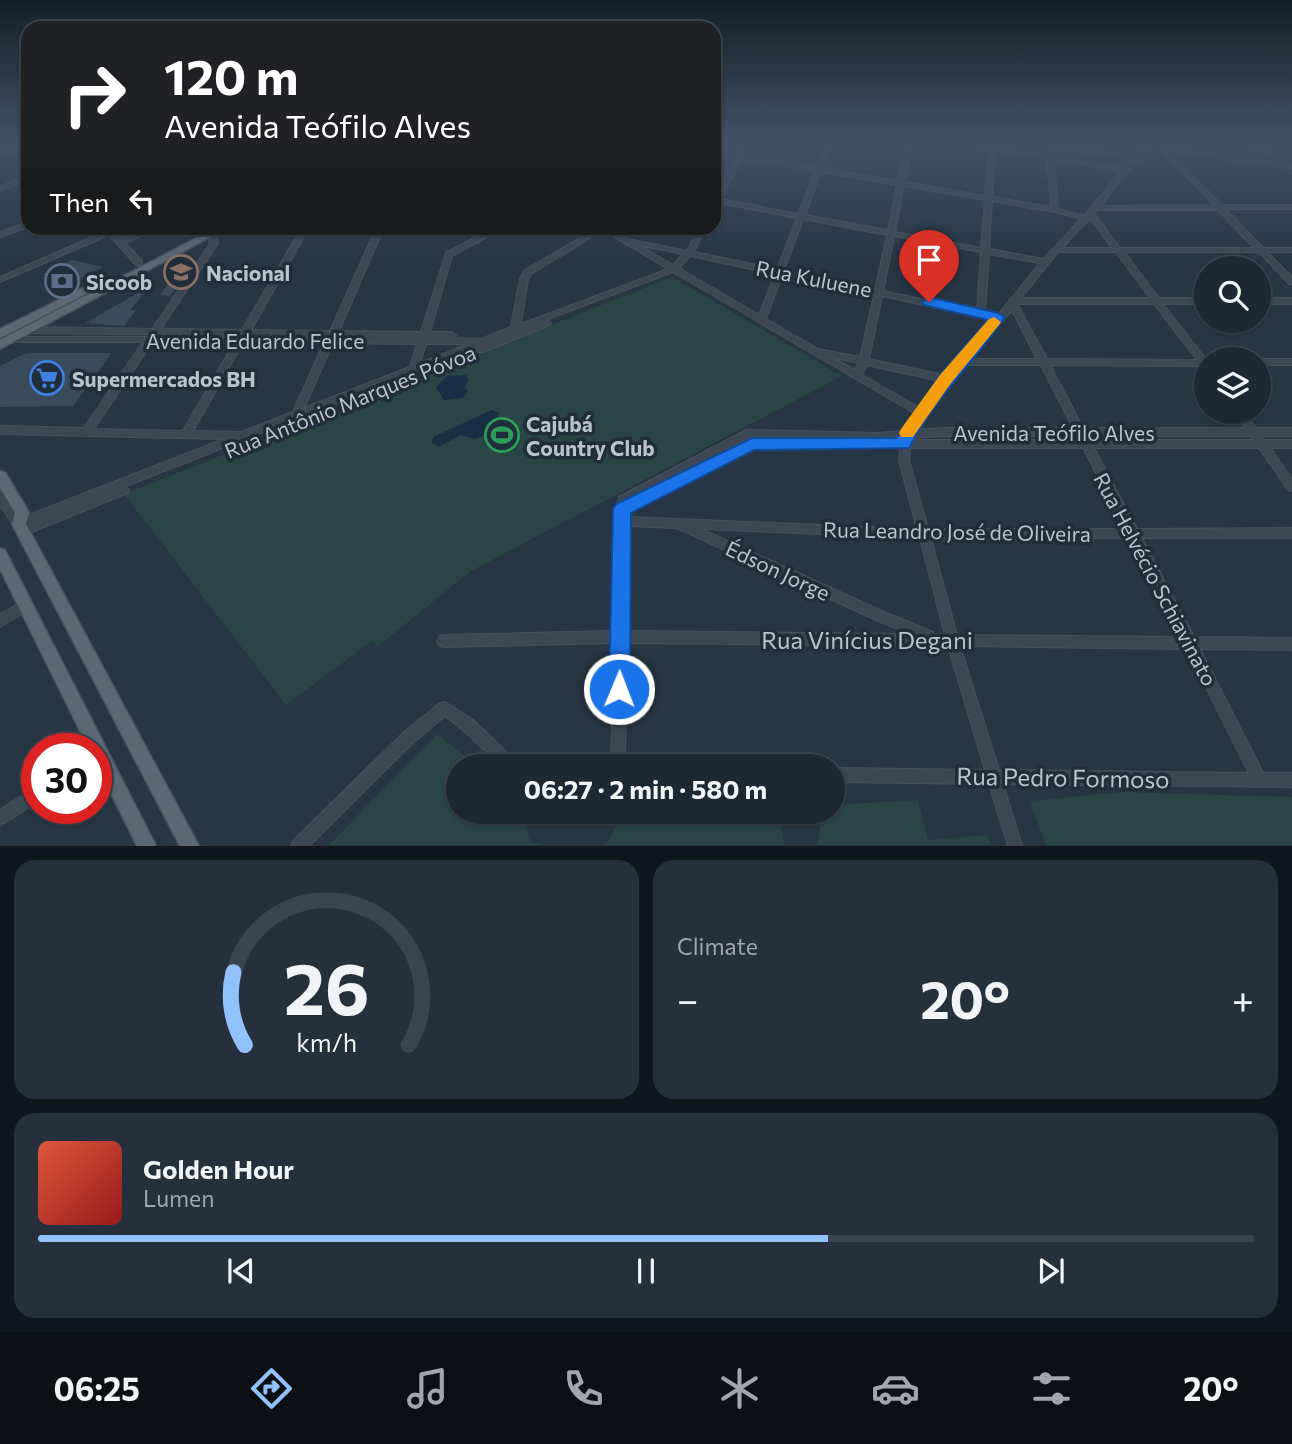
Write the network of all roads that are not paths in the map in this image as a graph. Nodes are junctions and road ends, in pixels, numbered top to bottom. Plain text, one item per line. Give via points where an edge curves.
1 (18, 181) edge
2 (814, 181) edge
3 (882, 181) edge
4 (902, 181) edge
5 (989, 181) edge
6 (1052, 181) edge
7 (1116, 181) edge
8 (1195, 181) edge
9 (901, 185) junction
10 (0, 188) edge
11 (988, 199) junction
12 (721, 203) edge
13 (1220, 207) junction
14 (1292, 207) edge
15 (1055, 210) junction
16 (1090, 213) junction
17 (801, 217) junction
18 (21, 227) edge
19 (889, 232) junction
20 (0, 235) edge
21 (97, 235) edge
22 (113, 235) edge
23 (138, 235) edge
24 (201, 235) edge
25 (203, 235) edge
26 (214, 235) edge
27 (301, 235) edge
28 (380, 235) edge
29 (485, 235) edge
30 (597, 235) edge
31 (619, 235) edge
32 (698, 235) edge
33 (630, 241) junction
34 (120, 242) junction
35 (985, 250) junction
36 (1057, 250) junction
37 (1117, 250) junction
38 (1261, 250) junction
39 (1292, 250) edge
40 (690, 252) junction
41 (1045, 262) junction
42 (139, 263) junction
43 (676, 270) junction
44 (781, 272) junction
45 (0, 280) edge
46 (1292, 282) edge
47 (877, 291) junction
48 (1155, 301) junction
49 (1194, 301) edge
50 (1271, 301) edge
51 (1292, 301) edge
52 (1014, 303) junction
53 (981, 312) junction
54 (998, 317) junction
55 (762, 319) junction
56 (29, 330) junction
57 (89, 330) junction
58 (156, 331) junction
59 (243, 336) junction
60 (333, 337) junction
61 (422, 337) junction
62 (503, 338) junction
63 (3, 339) edge
64 (81, 340) junction
65 (150, 340) junction
66 (810, 348) junction
67 (1194, 350) edge
68 (864, 361) junction
69 (1043, 361) junction
70 (961, 362) junction
71 (1271, 362) edge
72 (1292, 362) edge
73 (1194, 364) edge
74 (412, 374) junction
75 (857, 376) junction
76 (946, 379) junction
77 (921, 413) junction
78 (296, 416) junction
79 (1247, 424) edge
80 (0, 430) edge
81 (87, 432) junction
82 (942, 432) junction
83 (1079, 432) junction
84 (1253, 432) junction
85 (1292, 432) edge
86 (187, 433) junction
87 (746, 434) junction
88 (245, 436) junction
89 (780, 439) junction
90 (905, 439) junction
91 (752, 444) junction
92 (1085, 444) junction
93 (1261, 444) junction
94 (1292, 444) edge
95 (944, 445) junction
96 (233, 447) junction
97 (0, 476) edge
98 (1292, 487) edge
99 (0, 496) edge
100 (622, 510) junction
101 (676, 523) junction
102 (21, 527) junction
103 (1292, 533) edge
104 (924, 534) junction
105 (1131, 534) junction
106 (0, 554) edge
107 (26, 605) junction
108 (0, 621) edge
109 (620, 637) junction
110 (936, 639) junction
111 (952, 639) junction
112 (443, 641) dead end
113 (1191, 643) junction
114 (1292, 644) edge
115 (89, 733) edge
116 (499, 754) edge
117 (618, 754) edge
118 (845, 775) edge
119 (992, 776) junction
120 (112, 778) edge
121 (1259, 779) junction
122 (1292, 779) edge
123 (21, 804) edge
124 (0, 819) edge
125 (147, 845) edge
126 (190, 845) edge
127 (298, 845) edge
128 (1015, 845) edge

1 - 10 street
2 - 17 street
3 - 9 street
4 - 9 street
5 - 11 street
6 - 15 street
7 - 16 street
8 - 13 street
9 - 11 street
9 - 19 street
11 - 15 street
11 - 35 street
12 - 17 street
13 - 14 street
13 - 16 street
13 - 38 street
15 - 16 street
16 - 36 street
16 - 37 street
17 - 19 street
17 - 44 street
18 - 20 street
19 - 35 street
19 - 47 street
21 - 45 street
22 - 34 street
23 - 34 street
24 - 42 main road
25 - 56 main road
26 - 58 street via 213,245
27 - 59 street
28 - 60 street
29 - 61 street via 449,255
30 - 62 street via 528,272
31 - 33 street
32 - 40 street
33 - 40 street, Rua Kuluene
33 - 43 street
34 - 42 street
35 - 41 street
35 - 53 street
36 - 37 street
36 - 41 street
37 - 38 street
37 - 48 street
38 - 39 street
38 - 46 street
40 - 43 street
40 - 44 street, Rua Kuluene
41 - 52 street
42 - 63 main road
43 - 55 street
43 - 62 street, Rua Antônio Marques Póvoa
44 - 47 street, Rua Kuluene
44 - 55 street
47 - 53 street, Rua Kuluene
47 - 68 street
48 - 49 street
48 - 52 street
48 - 67 street
50 - 51 street
52 - 54 street
52 - 69 street, Rua Helvécio Schiavinato
53 - 54 street, Rua Kuluene
54 - 70 street
55 - 66 street
56 - 57 street, Avenida Eduardo Felice
56 - 63 main road
57 - 58 street, Avenida Eduardo Felice
57 - 64 street
58 - 59 street, Avenida Eduardo Felice
58 - 65 street
59 - 60 street, Avenida Eduardo Felice
59 - 65 street, Avenida Eduardo Felice
59 - 86 street
60 - 61 street, Avenida Eduardo Felice
60 - 78 street
61 - 62 street, Avenida Eduardo Felice
61 - 74 street
62 - 74 street, Rua Antônio Marques Póvoa
62 - 74 street, Rua Antônio Marques Póvoa
63 - 64 street, Avenida Eduardo Felice
64 - 65 street, Avenida Eduardo Felice
65 - 81 street
66 - 68 street
66 - 75 street
68 - 75 street
68 - 76 street
69 - 70 street
69 - 73 street
69 - 83 street, Rua Helvécio Schiavinato
70 - 76 street
71 - 72 street
74 - 78 street, Rua Antônio Marques Póvoa
74 - 96 street, Rua Antônio Marques Póvoa
75 - 77 street
76 - 77 street
77 - 90 street
78 - 88 street, Rua Antônio Marques Póvoa
79 - 84 street
80 - 81 street
81 - 86 street
82 - 83 street, Avenida Teófilo Alves
82 - 90 street, Avenida Teófilo Alves
82 - 95 street
83 - 84 street, Avenida Teófilo Alves
83 - 92 street, Rua Helvécio Schiavinato
84 - 85 street, Avenida Teófilo Alves
84 - 93 street
86 - 88 street
87 - 89 street, Avenida Teófilo Alves
87 - 91 street
87 - 100 street, Avenida Teófilo Alves
88 - 96 street
88 - 102 street, Rua Antônio Marques Póvoa
89 - 90 street, Avenida Teófilo Alves
89 - 91 street, Avenida Teófilo Alves
90 - 95 street, Avenida Teófilo Alves
90 - 104 street via 904,460
91 - 100 street, Avenida Teófilo Alves
92 - 93 street, Avenida Teófilo Alves
92 - 95 street, Avenida Teófilo Alves
92 - 105 street, Rua Helvécio Schiavinato
93 - 94 street, Avenida Teófilo Alves
93 - 98 street
96 - 102 street, Rua Antônio Marques Póvoa
97 - 102 main road via 22,513
99 - 102 street
100 - 101 street, Rua Leandro José de Oliveira
100 - 109 street
101 - 104 street, Rua Leandro José de Oliveira
101 - 110 street, Édson Jorge
102 - 126 main road
103 - 105 street, Rua Leandro José de Oliveira
104 - 105 street, Rua Leandro José de Oliveira
104 - 111 street
105 - 113 street, Rua Helvécio Schiavinato
106 - 107 main road
107 - 108 street
107 - 115 main road
109 - 110 street, Rua Vinícius Degani
109 - 112 street, Rua Vinícius Degani
109 - 117 street
110 - 111 street, Rua Vinícius Degani
111 - 113 street, Rua Vinícius Degani
111 - 119 street
113 - 114 street, Rua Vinícius Degani
113 - 121 street, Rua Helvécio Schiavinato
116 - 127 street via 445,708
118 - 119 street, Rua Pedro Formoso
119 - 121 street, Rua Pedro Formoso
119 - 128 street
120 - 125 main road
121 - 122 street, Rua Pedro Formoso
123 - 124 street

